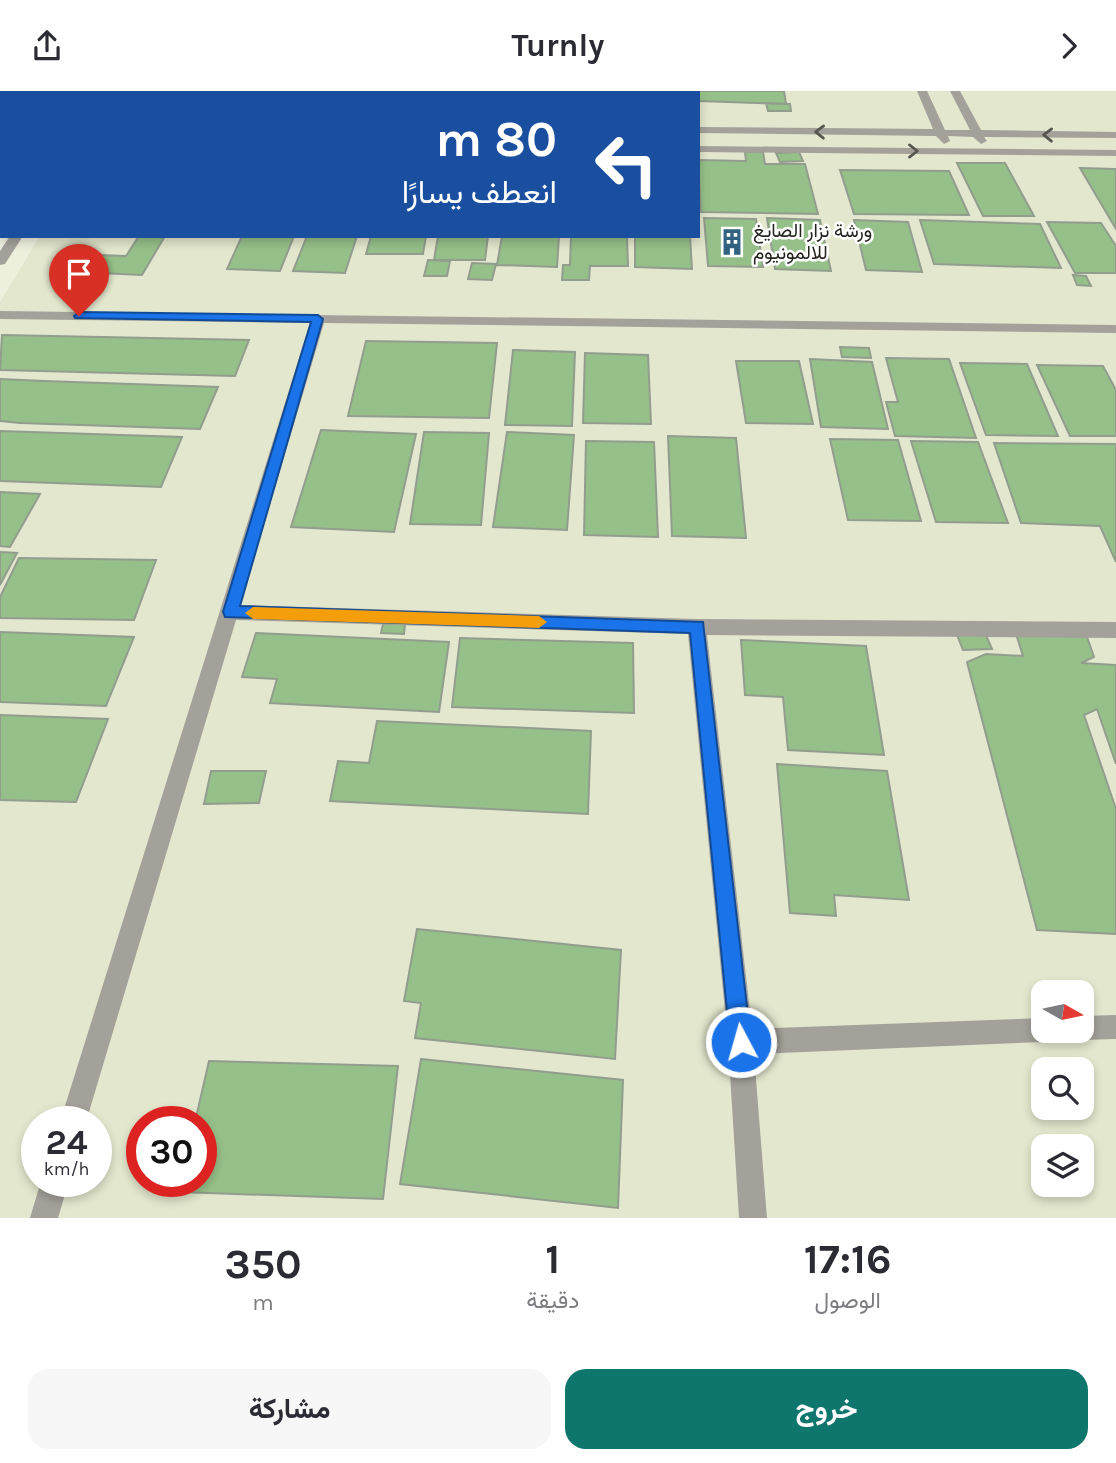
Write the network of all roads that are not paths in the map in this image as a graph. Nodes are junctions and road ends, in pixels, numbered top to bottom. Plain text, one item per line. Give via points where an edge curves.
1 (922, 91) edge
2 (956, 91) edge
3 (700, 130) edge
4 (941, 133) junction
5 (978, 134) junction
6 (1116, 135) edge
7 (700, 149) edge
8 (949, 152) junction
9 (986, 152) junction
10 (1116, 153) edge
11 (16, 238) edge
12 (0, 261) edge
13 (0, 315) edge
14 (318, 319) junction
15 (1116, 329) edge
16 (230, 612) junction
17 (697, 627) junction
18 (1116, 630) edge
19 (1116, 1027) edge
20 (1094, 1028) edge
21 (1031, 1030) edge
22 (741, 1042) junction
23 (79, 1106) edge
24 (50, 1197) edge
25 (44, 1218) edge
26 (753, 1218) edge

1 - 4 street
2 - 5 street
4 -> 3 street
4 - 5 street
4 - 8 street
6 -> 5 street
5 - 9 street
7 -> 8 street
8 - 9 street
9 - 10 street
11 - 12 street
13 - 14 street
14 - 15 street
14 - 16 street
16 - 17 street
16 - 23 street
17 - 18 street
17 - 22 street
19 - 20 street
21 - 22 street
22 - 26 street
24 - 25 street

